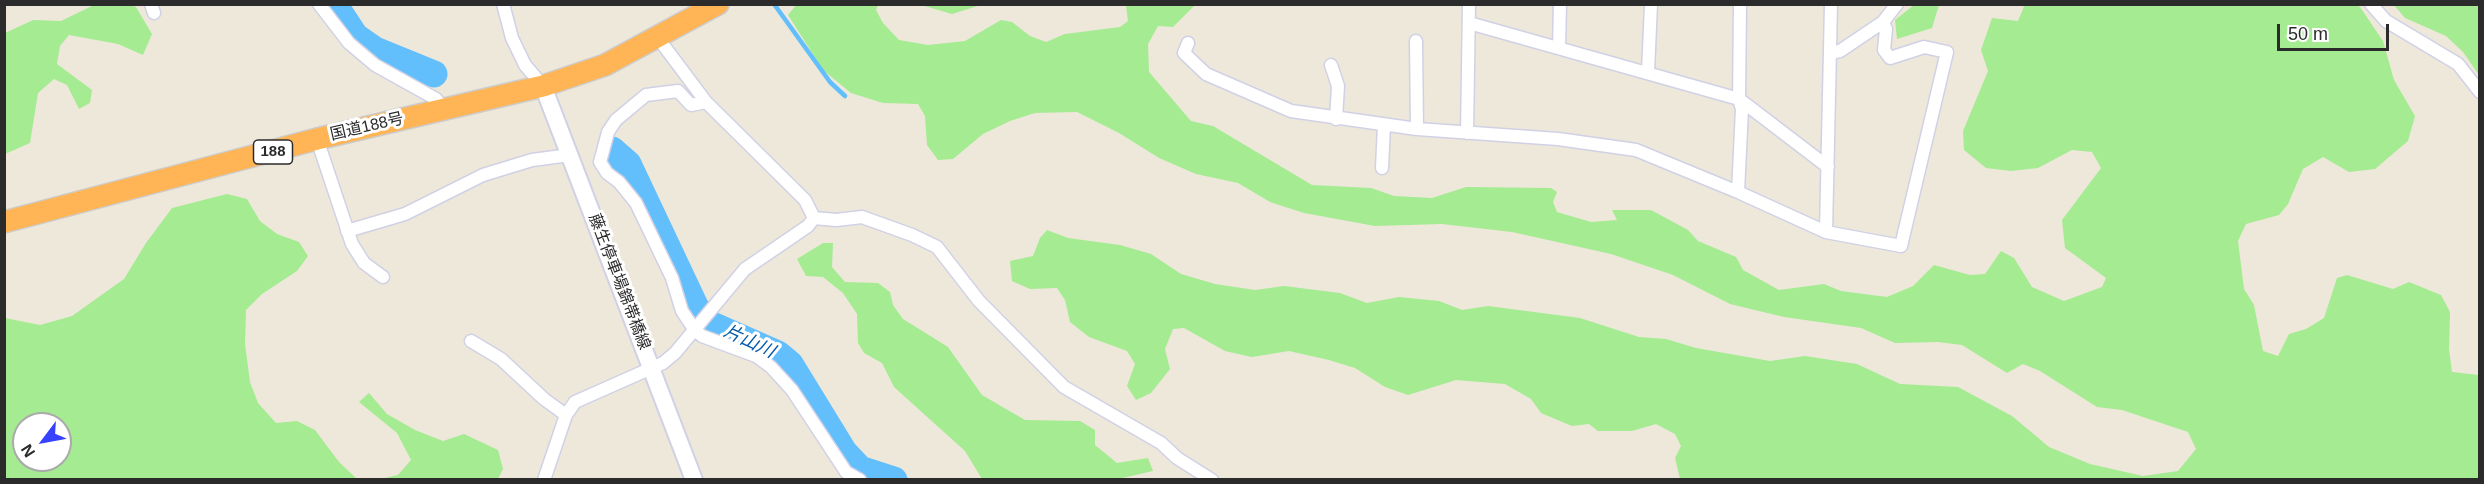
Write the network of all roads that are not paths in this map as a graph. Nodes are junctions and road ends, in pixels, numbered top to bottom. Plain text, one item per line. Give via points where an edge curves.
1 (319, 4) edge
2 (503, 4) edge
3 (718, 4) edge
4 (1469, 4) edge
5 (1560, 4) edge
6 (1651, 4) edge
7 (1740, 4) edge
8 (1831, 4) edge
9 (1897, 4) edge
10 (2372, 4) edge
11 (1883, 22) junction
12 (1469, 23) junction
13 (658, 38) junction
14 (1416, 41) dead end
15 (1188, 43) dead end
16 (1559, 47) junction
17 (1830, 53) junction
18 (1331, 65) dead end
19 (1648, 72) junction
20 (543, 86) junction
21 (2480, 92) edge
22 (1739, 99) junction
23 (706, 102) junction
24 (444, 109) junction
25 (1336, 118) junction
26 (1384, 125) junction
27 (1417, 129) junction
28 (1467, 133) junction
29 (317, 139) junction
30 (570, 155) junction
31 (1828, 167) junction
32 (1382, 168) dead end
33 (1738, 192) junction
34 (814, 218) junction
35 (4, 222) edge
36 (347, 231) junction
37 (1826, 232) junction
38 (383, 277) dead end
39 (697, 325) junction
40 (471, 341) dead end
41 (652, 368) junction
42 (566, 415) junction
43 (544, 480) edge
44 (694, 480) edge
45 (860, 480) edge
46 (1212, 480) edge

1 - 24 street via 349,43 375,66 436,99
2 - 20 street via 512,38 525,65
3 - 13 highway, 国道188号 / 188
4 - 12 street
5 - 16 street
6 - 19 street
7 - 22 street
8 - 17 street
9 - 11 street
10 - 21 street via 2386,21 2458,64
11 - 17 street via 1840,51
11 - 37 street via 1884,50 1890,58 1924,47 1947,52 1900,246
12 - 16 street
12 - 28 street
13 - 20 highway, 国道188号 / 188 via 605,65
13 - 23 street
14 - 27 street
15 - 25 street via 1184,53 1206,74 1291,111
16 - 19 street
17 - 31 street
18 - 25 street via 1338,86
19 - 22 street
20 - 24 highway, 国道188号 / 188
20 - 30 main road, 藤生停車場錦帯橋線
22 - 31 street
22 - 33 street via 1742,109
23 - 34 street via 805,200
23 - 39 street via 691,105 678,91 646,95 616,120 608,132 600,162 636,203 672,278 682,311
24 - 29 highway, 国道188号 / 188
25 - 26 street
26 - 27 street
26 - 32 street
27 - 28 street
28 - 33 street via 1558,139 1636,150
29 - 35 highway, 国道188号 / 188
29 - 36 street
30 - 36 street via 532,160 483,175 405,214
30 - 41 main road, 藤生停車場錦帯橋線
31 - 37 street
33 - 37 street
34 - 39 street via 746,269
34 - 46 street via 862,217 938,247 979,302 1064,387 1161,443
36 - 38 street via 364,263
39 - 41 street via 675,353
39 - 45 street via 702,336 756,356 771,367 792,390 846,472
40 - 42 street via 501,359
41 - 42 street via 586,395
41 - 44 main road, 藤生停車場錦帯橋線
42 - 43 street

